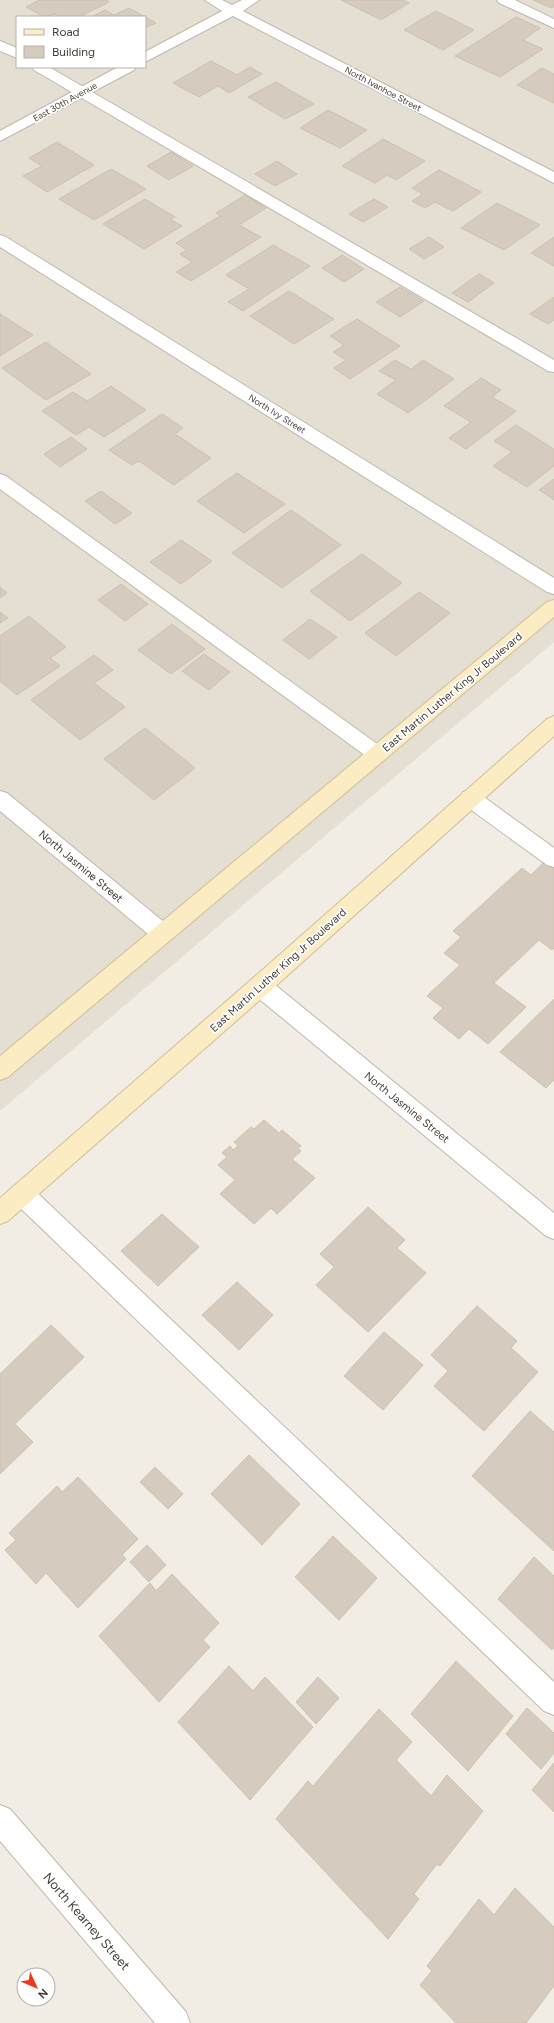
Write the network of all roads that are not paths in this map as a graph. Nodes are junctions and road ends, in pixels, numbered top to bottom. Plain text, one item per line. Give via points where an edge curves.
1 (212, 0) edge
2 (252, 0) edge
3 (504, 0) edge
4 (233, 10) junction
5 (554, 24) edge
6 (0, 45) edge
7 (16, 53) edge
8 (146, 57) edge
9 (41, 68) edge
10 (127, 68) edge
11 (83, 92) junction
12 (0, 137) edge
13 (554, 178) edge
14 (0, 240) edge
15 (554, 367) edge
16 (0, 480) edge
17 (554, 587) edge
18 (554, 607) edge
19 (554, 724) edge
20 (377, 754) junction
21 (470, 798) junction
22 (0, 799) edge
23 (554, 859) edge
24 (162, 933) junction
25 (260, 986) junction
26 (0, 1070) edge
27 (22, 1194) junction
28 (0, 1213) edge
29 (554, 1228) edge
30 (554, 1701) edge
31 (0, 1819) edge
32 (175, 2023) edge

1 - 4 street, North Ivanhoe Street
2 - 4 street
3 - 5 street
4 - 8 street
4 - 13 street, North Ivanhoe Street
6 - 7 street
9 - 11 street
10 - 11 street, East 30th Avenue
11 - 12 street, East 30th Avenue
11 - 15 street
14 - 17 street, North Ivy Street
16 - 20 street
18 - 20 main road, East Martin Luther King Jr Boulevard
19 - 21 main road, East Martin Luther King Jr Boulevard
20 - 24 main road, East Martin Luther King Jr Boulevard
21 - 23 street
21 - 25 main road, East Martin Luther King Jr Boulevard
22 - 24 street, North Jasmine Street
24 - 26 main road, East Martin Luther King Jr Boulevard
25 - 27 main road, East Martin Luther King Jr Boulevard
25 - 29 street, North Jasmine Street
27 - 28 main road, East Martin Luther King Jr Boulevard
27 - 30 street
31 - 32 street, North Kearney Street

